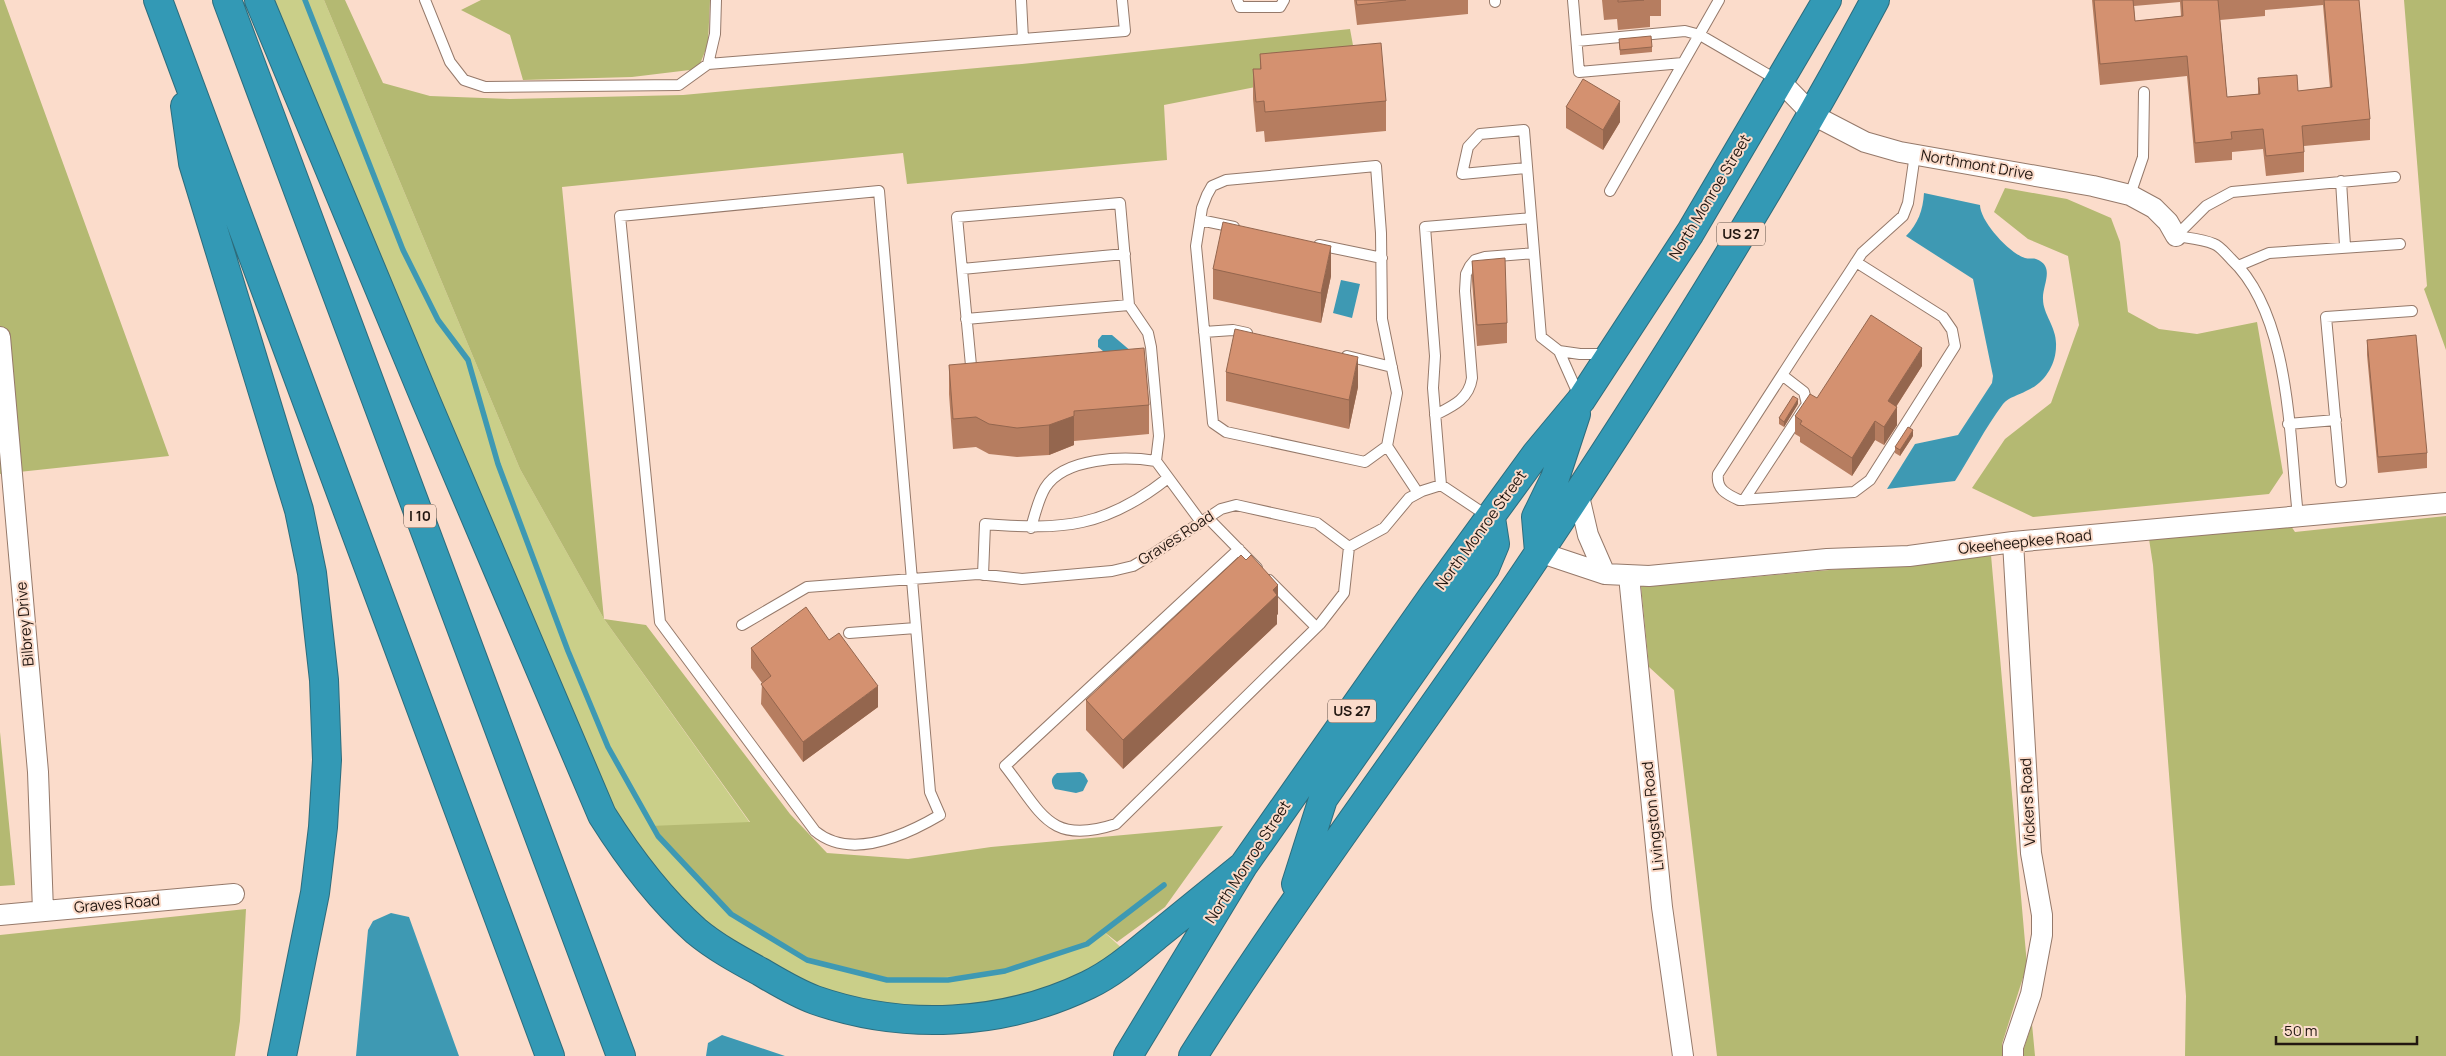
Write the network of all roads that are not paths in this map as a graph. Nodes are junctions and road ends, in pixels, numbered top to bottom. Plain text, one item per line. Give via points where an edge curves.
1 (158, 0) edge
2 (227, 0) edge
3 (259, 0) edge
4 (425, 0) edge
5 (716, 0) edge
6 (1021, 0) edge
7 (1122, 0) edge
8 (1236, 0) edge
9 (1284, 0) edge
10 (1573, 0) edge
11 (1719, 0) edge
12 (1827, 0) edge
13 (1875, 0) edge
14 (1700, 35) junction
15 (1023, 39) junction
16 (1577, 41) junction
17 (178, 55) junction
18 (1683, 63) junction
19 (708, 64) junction
20 (1780, 81) junction
21 (2144, 92) dead end
22 (1813, 115) junction
23 (1915, 154) junction
24 (1527, 168) junction
25 (2395, 177) dead end
26 (2341, 182) junction
27 (1610, 191) dead end
28 (2130, 194) junction
29 (1531, 218) junction
30 (1200, 220) junction
31 (1248, 230) edge
32 (2176, 236) junction
33 (1305, 242) edge
34 (2400, 244) dead end
35 (2345, 246) junction
36 (1534, 253) junction
37 (1125, 254) junction
38 (1382, 258) junction
39 (1856, 262) junction
40 (2238, 266) junction
41 (962, 269) junction
42 (1129, 305) junction
43 (2412, 311) dead end
44 (966, 319) junction
45 (1204, 332) junction
46 (1261, 336) edge
47 (0, 337) edge
48 (1559, 351) junction
49 (1336, 354) edge
50 (1611, 354) junction
51 (1392, 367) junction
52 (1782, 375) junction
53 (981, 382) edge
54 (1580, 400) junction
55 (1435, 415) junction
56 (2336, 420) junction
57 (2288, 424) junction
58 (1387, 446) junction
59 (1156, 461) junction
60 (1168, 478) junction
61 (2341, 482) dead end
62 (1441, 485) junction
63 (1578, 492) junction
64 (1418, 493) junction
65 (1744, 500) junction
66 (2446, 503) edge
67 (2298, 516) junction
68 (1491, 518) junction
69 (1204, 520) junction
70 (1031, 528) junction
71 (2013, 542) junction
72 (1349, 547) junction
73 (1239, 550) junction
74 (1539, 552) junction
75 (1605, 574) junction
76 (983, 575) junction
77 (1629, 576) junction
78 (912, 578) junction
79 (742, 625) dead end
80 (1316, 627) junction
81 (916, 628) junction
82 (849, 634) dead end
83 (1243, 866) junction
84 (234, 894) dead end
85 (1289, 909) junction
86 (43, 911) junction
87 (0, 915) edge
88 (282, 1056) edge
89 (550, 1056) edge
90 (621, 1056) edge
91 (1128, 1056) edge
92 (1193, 1056) edge
93 (1683, 1056) edge
94 (2013, 1056) edge

1 - 17 highway
2 - 90 highway, I 10
3 - 83 highway via 602,815 627,856 698,932 734,957 815,999 896,1018 925,1020 997,1016 1046,1002 1089,985 1116,969
4 - 19 lane via 450,62 464,80 485,87 680,85
5 - 19 lane via 716,34
6 - 15 lane
7 - 15 lane via 1124,31
8 - 9 lane via 1240,7 1280,7
10 - 16 lane
11 - 14 lane
12 - 20 highway, North Monroe Street / US 27
13 - 22 highway, US 27
14 - 16 lane via 1685,31
14 - 18 lane
14 - 20 lane
15 - 19 lane
16 - 18 lane via 1580,72
17 - 88 highway via 193,163 299,510 312,573 324,680 327,760 323,827 315,893
17 - 89 highway
18 - 27 lane
20 - 22 street, Northmont Drive
20 - 50 highway, North Monroe Street / US 27 via 1690,233
21 - 28 lane via 2143,157
22 - 23 street, Northmont Drive via 1864,142
22 - 63 highway, US 27 via 1702,298
23 - 28 street, Northmont Drive
23 - 39 lane via 1903,216
24 - 24 lane via 1509,170 1462,174 1468,147 1480,134 1524,130
24 - 29 lane
25 - 26 lane
26 - 32 lane via 2232,192 2206,206
26 - 35 lane
28 - 32 street, Northmont Drive via 2154,208
29 - 36 lane
29 - 55 lane via 1425,227 1435,356
30 - 31 lane
30 - 38 lane via 1212,186 1226,180 1376,166
30 - 45 lane via 1196,246
32 - 40 lane via 2215,244
33 - 38 lane
34 - 35 lane
35 - 40 lane via 2269,253
36 - 48 lane via 1541,337
36 - 55 lane via 1485,257 1475,260 1470,266 1465,282 1471,389 1454,405
37 - 41 lane
37 - 41 lane via 1120,203 957,217
37 - 42 lane
38 - 51 lane via 1382,319
39 - 52 lane
39 - 65 lane via 1944,317 1952,330 1955,346 1870,480 1854,492
40 - 57 lane via 2261,301 2275,335
41 - 44 lane
42 - 44 lane
42 - 59 lane via 1148,333 1151,347 1159,436
43 - 56 lane via 2326,317
44 - 53 lane via 972,383
45 - 46 lane via 1233,330
45 - 58 lane via 1213,423 1226,432 1365,462
47 - 86 street, Bilbrey Drive via 38,772
48 - 50 lane
48 - 54 lane
49 - 51 lane
50 - 54 highway, North Monroe Street / US 27
51 - 58 lane via 1397,393
52 - 65 lane via 1804,392 1807,404
52 - 65 lane via 1718,474 1721,490
54 - 68 highway, North Monroe Street / US 27 via 1536,454
54 - 74 highway via 1556,478 1536,517
55 - 62 lane
56 - 57 lane
56 - 61 lane
57 - 67 lane
58 - 64 lane
59 - 60 lane
59 - 70 lane via 1128,458 1081,464 1061,471 1046,486 1039,499
60 - 69 lane
60 - 70 lane via 1143,498 1085,523
62 - 64 lane
62 - 68 lane
63 - 74 highway, US 27
63 - 75 street via 1588,535
64 - 72 lane via 1409,498 1384,528
66 - 67 street, Okeeheepkee Road
67 - 71 street, Okeeheepkee Road
68 - 83 highway, North Monroe Street / US 27
68 - 85 highway via 1495,544 1485,568 1323,799
69 - 72 lane, Graves Road via 1221,509 1236,506 1317,523
69 - 73 lane
69 - 76 lane, Graves Road via 1150,556 1126,567 1022,579
70 - 76 lane via 985,524
71 - 77 street, Okeeheepkee Road via 1909,556 1827,559 1698,573
71 - 94 street, Vickers Road via 2031,853 2042,915 2042,935 2031,994 2013,1047
72 - 80 lane via 1344,593
73 - 80 lane
73 - 80 lane via 1005,766 1050,823 1078,833 1116,824
74 - 75 street, Okeeheepkee Road
74 - 85 highway, US 27
75 - 77 street, Okeeheepkee Road
76 - 78 lane, Graves Road
77 - 93 street, Livingston Road via 1662,907
78 - 79 lane, Graves Road via 807,587
78 - 81 lane
78 - 81 lane via 879,191 620,216 660,622 815,831 827,841 844,844 887,841 940,815 930,792
81 - 82 lane
83 - 91 highway, North Monroe Street / US 27
84 - 86 street, Graves Road
85 - 92 highway, US 27
86 - 87 street, Graves Road

